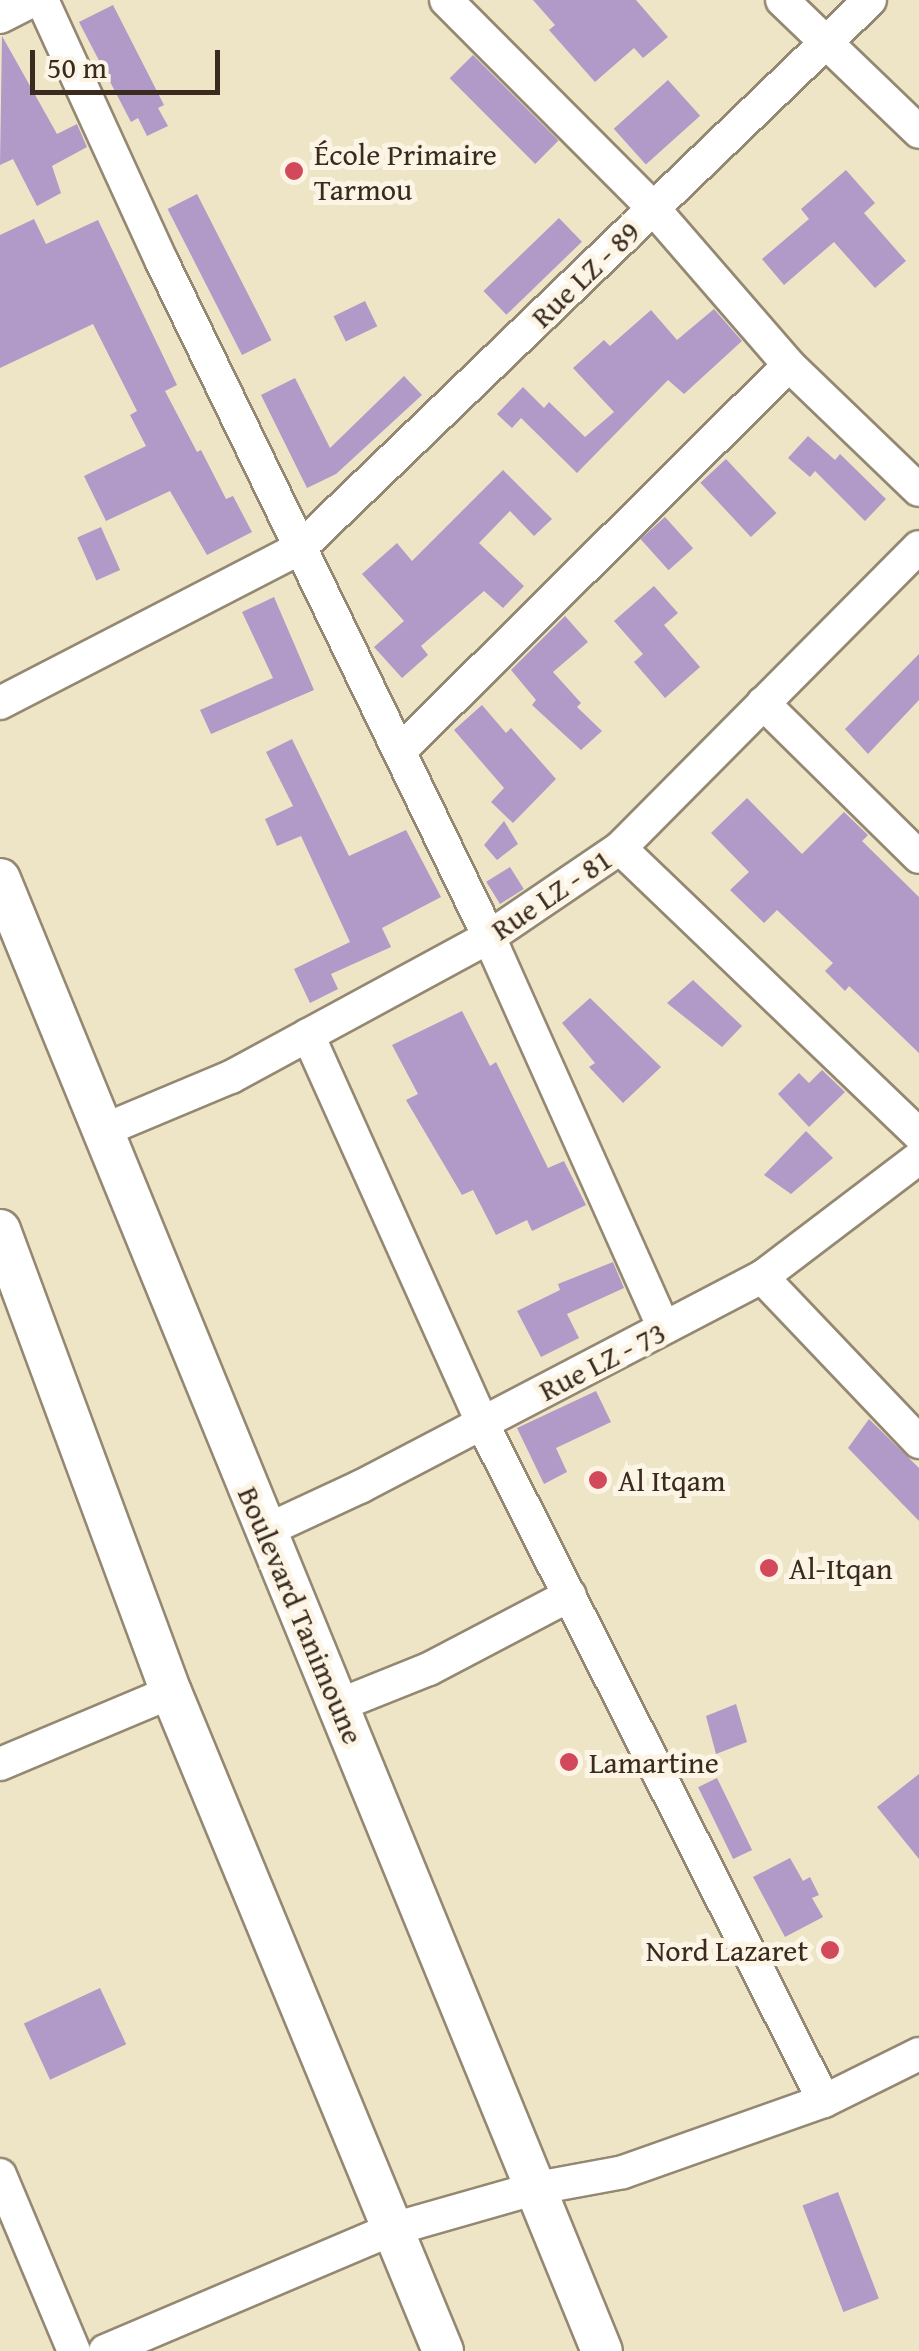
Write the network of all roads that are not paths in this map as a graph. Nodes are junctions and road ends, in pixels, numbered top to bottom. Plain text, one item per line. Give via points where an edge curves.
1 (33, 0) edge
2 (42, 0) edge
3 (446, 0) edge
4 (782, 0) edge
5 (870, 0) edge
6 (0, 16) edge
7 (826, 43) junction
8 (919, 132) edge
9 (653, 208) junction
10 (790, 365) junction
11 (919, 490) edge
12 (919, 547) edge
13 (299, 548) junction
14 (0, 703) edge
15 (763, 703) junction
16 (400, 751) junction
17 (620, 848) junction
18 (919, 857) edge
19 (0, 879) edge
20 (489, 936) junction
21 (308, 1035) junction
22 (104, 1130) junction
23 (919, 1135) edge
24 (919, 1158) edge
25 (0, 1230) edge
26 (762, 1278) junction
27 (664, 1328) junction
28 (482, 1423) junction
29 (919, 1442) edge
30 (264, 1531) junction
31 (570, 1595) junction
32 (171, 1692) junction
33 (340, 1706) junction
34 (0, 1764) edge
35 (919, 2054) edge
36 (824, 2101) junction
37 (0, 2175) edge
38 (537, 2188) junction
39 (393, 2229) junction
40 (74, 2351) edge
41 (106, 2351) edge
42 (443, 2351) edge
43 (602, 2351) edge

1 - 6 street
2 - 13 street
3 - 9 street
4 - 7 street
5 - 7 street, Rue LZ - 89
7 - 8 street
7 - 9 street, Rue LZ - 89
9 - 10 street
9 - 13 street, Rue LZ - 89
10 - 11 street
10 - 16 street
12 - 15 street, Rue LZ - 81
13 - 14 street, Rue LZ - 89
13 - 16 street
15 - 17 street, Rue LZ - 81
15 - 18 street
16 - 20 street
17 - 20 street, Rue LZ - 81
17 - 23 street
19 - 22 main road, Boulevard Tanimoune
20 - 21 street, Rue LZ - 81
20 - 27 street
21 - 22 street, Rue LZ - 81 via 231,1077
21 - 28 street
22 - 30 main road, Boulevard Tanimoune
24 - 26 street, Rue LZ - 73
25 - 32 main road
26 - 27 street, Rue LZ - 73
26 - 29 street
27 - 28 street, Rue LZ - 73
28 - 30 street, Rue LZ - 73
28 - 31 street
30 - 33 main road, Boulevard Tanimoune
31 - 33 street via 430,1669
31 - 36 street
32 - 34 street
32 - 39 main road
33 - 38 main road, Boulevard Tanimoune
35 - 36 street
36 - 38 street via 623,2172
37 - 40 street
38 - 39 street
38 - 43 main road, Boulevard Tanimoune
39 - 41 street
39 - 42 main road

